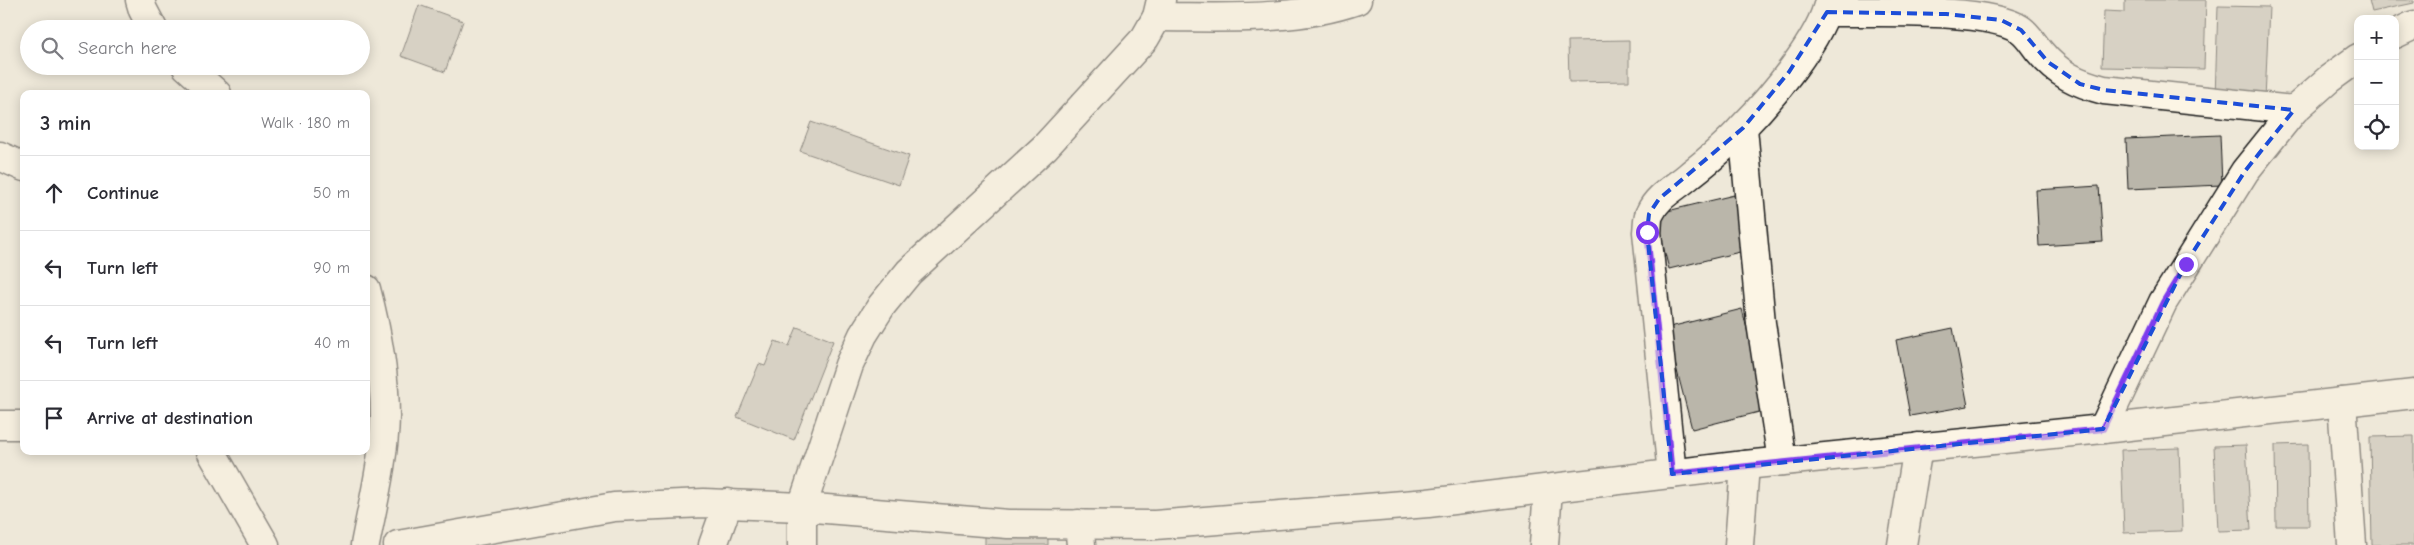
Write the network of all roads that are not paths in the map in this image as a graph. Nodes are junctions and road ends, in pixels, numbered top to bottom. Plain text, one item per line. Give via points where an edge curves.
1 (140, 0) edge
2 (1357, 0) edge
3 (1828, 6) edge
4 (1159, 9) edge
5 (148, 20) edge
6 (2414, 25) edge
7 (2399, 32) edge
8 (2355, 60) edge
9 (196, 75) edge
10 (213, 90) edge
11 (2294, 110) junction
12 (1743, 128) junction
13 (0, 156) edge
14 (20, 165) edge
15 (370, 304) edge
16 (2414, 394) edge
17 (2342, 402) junction
18 (20, 425) edge
19 (0, 426) edge
20 (2103, 429) junction
21 (1918, 447) junction
22 (213, 455) edge
23 (1782, 462) junction
24 (1745, 465) junction
25 (1672, 474) junction
26 (1548, 489) junction
27 (716, 503) junction
28 (802, 507) junction
29 (1080, 535) edge
30 (265, 545) edge
31 (365, 545) edge
32 (398, 545) edge
33 (713, 545) edge
34 (802, 545) edge
35 (1544, 545) edge
36 (1739, 545) edge
37 (1902, 545) edge
38 (2352, 545) edge

1 - 5 street
2 - 4 street via 1296,13 1241,17
3 - 11 street via 2001,20 2021,30 2048,62 2080,84 2104,90
3 - 12 street via 1818,29 1789,72
4 - 28 street via 1145,38 1045,147 909,272 882,305 863,335 850,365
6 - 7 street
8 - 11 street
9 - 10 street
11 - 20 street via 2245,171 2163,302
12 - 23 street via 1761,323
12 - 25 street via 1659,199 1649,214 1647,232
13 - 14 street
15 - 31 street via 382,368 385,418 380,467
16 - 17 street
17 - 20 street
17 - 38 street
18 - 19 street
20 - 21 street
21 - 23 street
21 - 37 street
22 - 30 street
23 - 24 street
24 - 25 street
24 - 36 street
25 - 26 street
26 - 29 street via 1428,503 1155,525
26 - 35 street
27 - 28 street
27 - 32 street via 614,507
27 - 33 street
28 - 29 street via 1008,524
28 - 34 street

